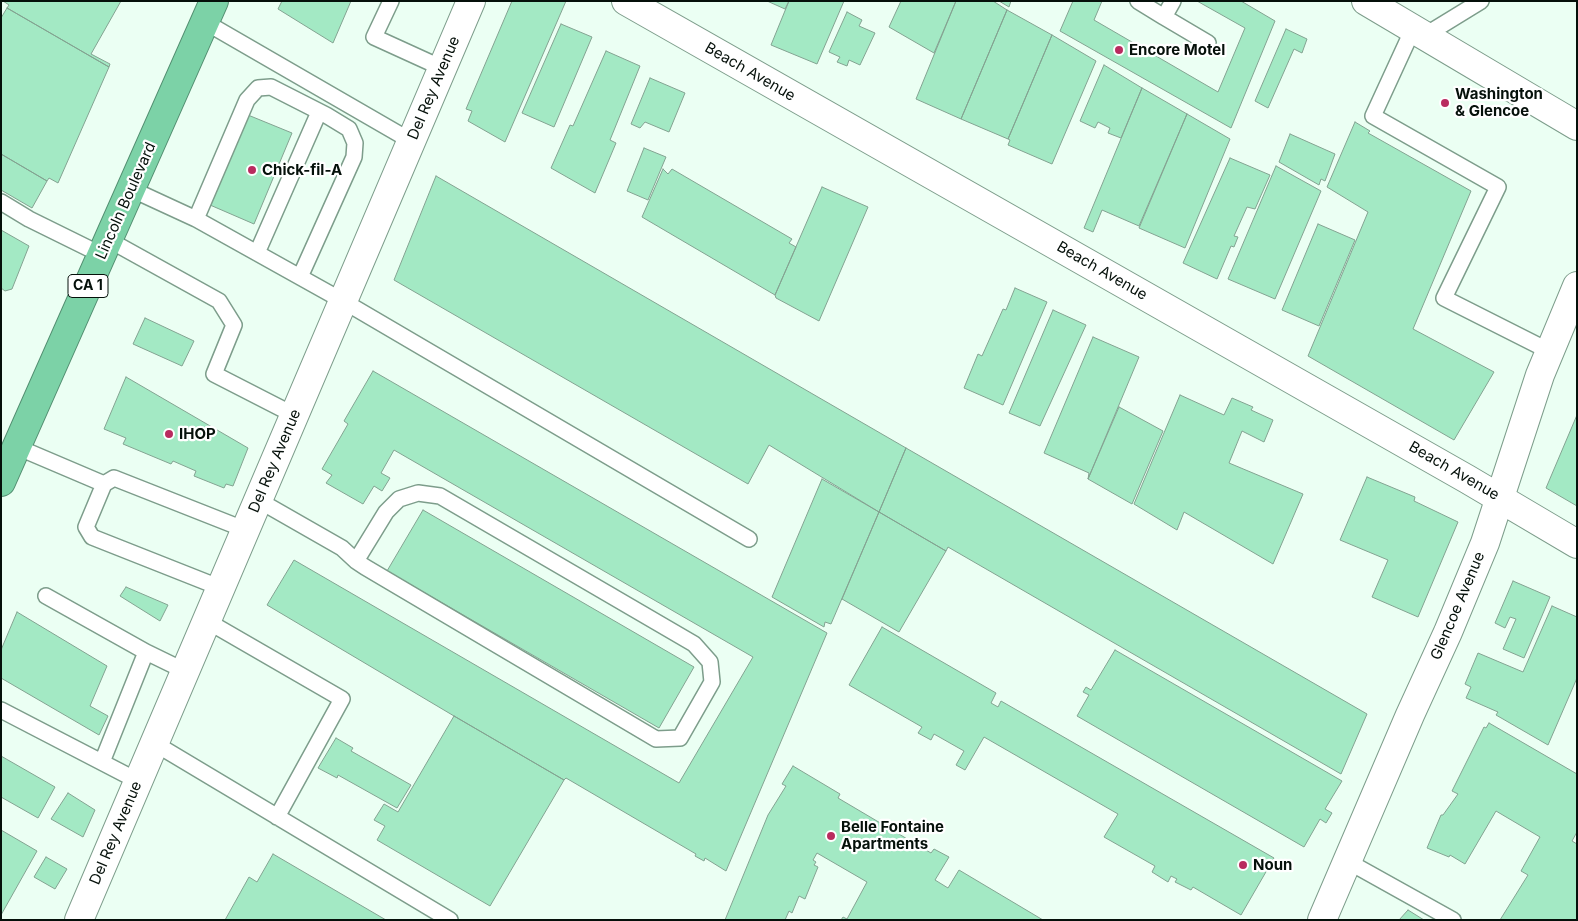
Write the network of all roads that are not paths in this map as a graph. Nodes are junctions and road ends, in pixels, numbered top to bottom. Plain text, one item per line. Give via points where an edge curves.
1 (391, 1) edge
2 (471, 1) edge
3 (1138, 1) edge
4 (1173, 1) edge
5 (1366, 1) edge
6 (1480, 1) edge
7 (629, 2) edge
8 (210, 7) edge
9 (1164, 17) junction
10 (1419, 33) junction
11 (1208, 43) dead end
12 (442, 68) junction
13 (319, 112) junction
14 (1577, 126) edge
15 (411, 141) junction
16 (130, 189) junction
17 (1, 202) edge
18 (196, 219) junction
19 (105, 247) junction
20 (257, 253) junction
21 (300, 277) junction
22 (1577, 286) edge
23 (343, 301) junction
24 (1549, 351) junction
25 (294, 415) junction
26 (17, 447) junction
27 (1, 482) edge
28 (104, 484) junction
29 (1500, 497) junction
30 (258, 500) junction
31 (246, 530) junction
32 (749, 539) dead end
33 (1577, 544) edge
34 (356, 560) junction
35 (221, 588) junction
36 (46, 596) dead end
37 (207, 621) junction
38 (146, 652) junction
39 (185, 670) junction
40 (1, 710) edge
41 (154, 743) junction
42 (102, 762) junction
43 (138, 781) junction
44 (277, 817) junction
45 (1347, 861) junction
46 (79, 920) edge
47 (450, 920) edge
48 (1322, 920) edge
49 (1453, 920) edge

1 - 12 lane via 374,37
2 - 12 street, Del Rey Avenue
3 - 9 lane
4 - 9 lane
5 - 10 street
6 - 10 lane
7 - 29 street, Beach Avenue
8 - 15 lane
8 - 16 highway, Lincoln Boulevard / CA 1
9 - 11 lane
10 - 14 street
10 - 24 lane via 1373,116 1498,187 1444,298
12 - 15 street, Del Rey Avenue
13 - 18 lane via 271,87 258,88 248,100
13 - 20 lane
13 - 21 lane via 349,129 355,143 354,157
15 - 23 street, Del Rey Avenue
16 - 18 lane
16 - 19 highway, Lincoln Boulevard / CA 1
17 - 19 lane via 29,219
18 - 20 lane
19 - 25 lane via 219,301 234,325 214,374
19 - 26 highway, Lincoln Boulevard / CA 1
20 - 21 lane
21 - 23 lane
22 - 24 street, Glencoe Avenue
23 - 25 street, Del Rey Avenue
23 - 32 lane
24 - 29 street, Glencoe Avenue
25 - 30 street, Del Rey Avenue
26 - 27 highway, Lincoln Boulevard / CA 1
26 - 28 lane
28 - 31 lane via 114,478
28 - 35 lane via 86,527 92,537
29 - 33 street, Beach Avenue
29 - 45 street, Glencoe Avenue via 1485,543 1448,632
30 - 31 street, Del Rey Avenue
30 - 34 lane via 342,548
31 - 35 street, Del Rey Avenue
34 - 34 lane via 656,739 680,738 712,682 710,662 694,644 440,496 418,493 398,499 386,512
35 - 37 street, Del Rey Avenue
36 - 38 lane
37 - 39 street, Del Rey Avenue
37 - 44 lane via 342,698
38 - 39 lane
38 - 42 lane
39 - 41 street, Del Rey Avenue
40 - 42 lane
41 - 43 street, Del Rey Avenue
41 - 44 lane
42 - 43 lane
43 - 46 street, Del Rey Avenue
44 - 47 lane
45 - 48 street, Glencoe Avenue
45 - 49 lane

